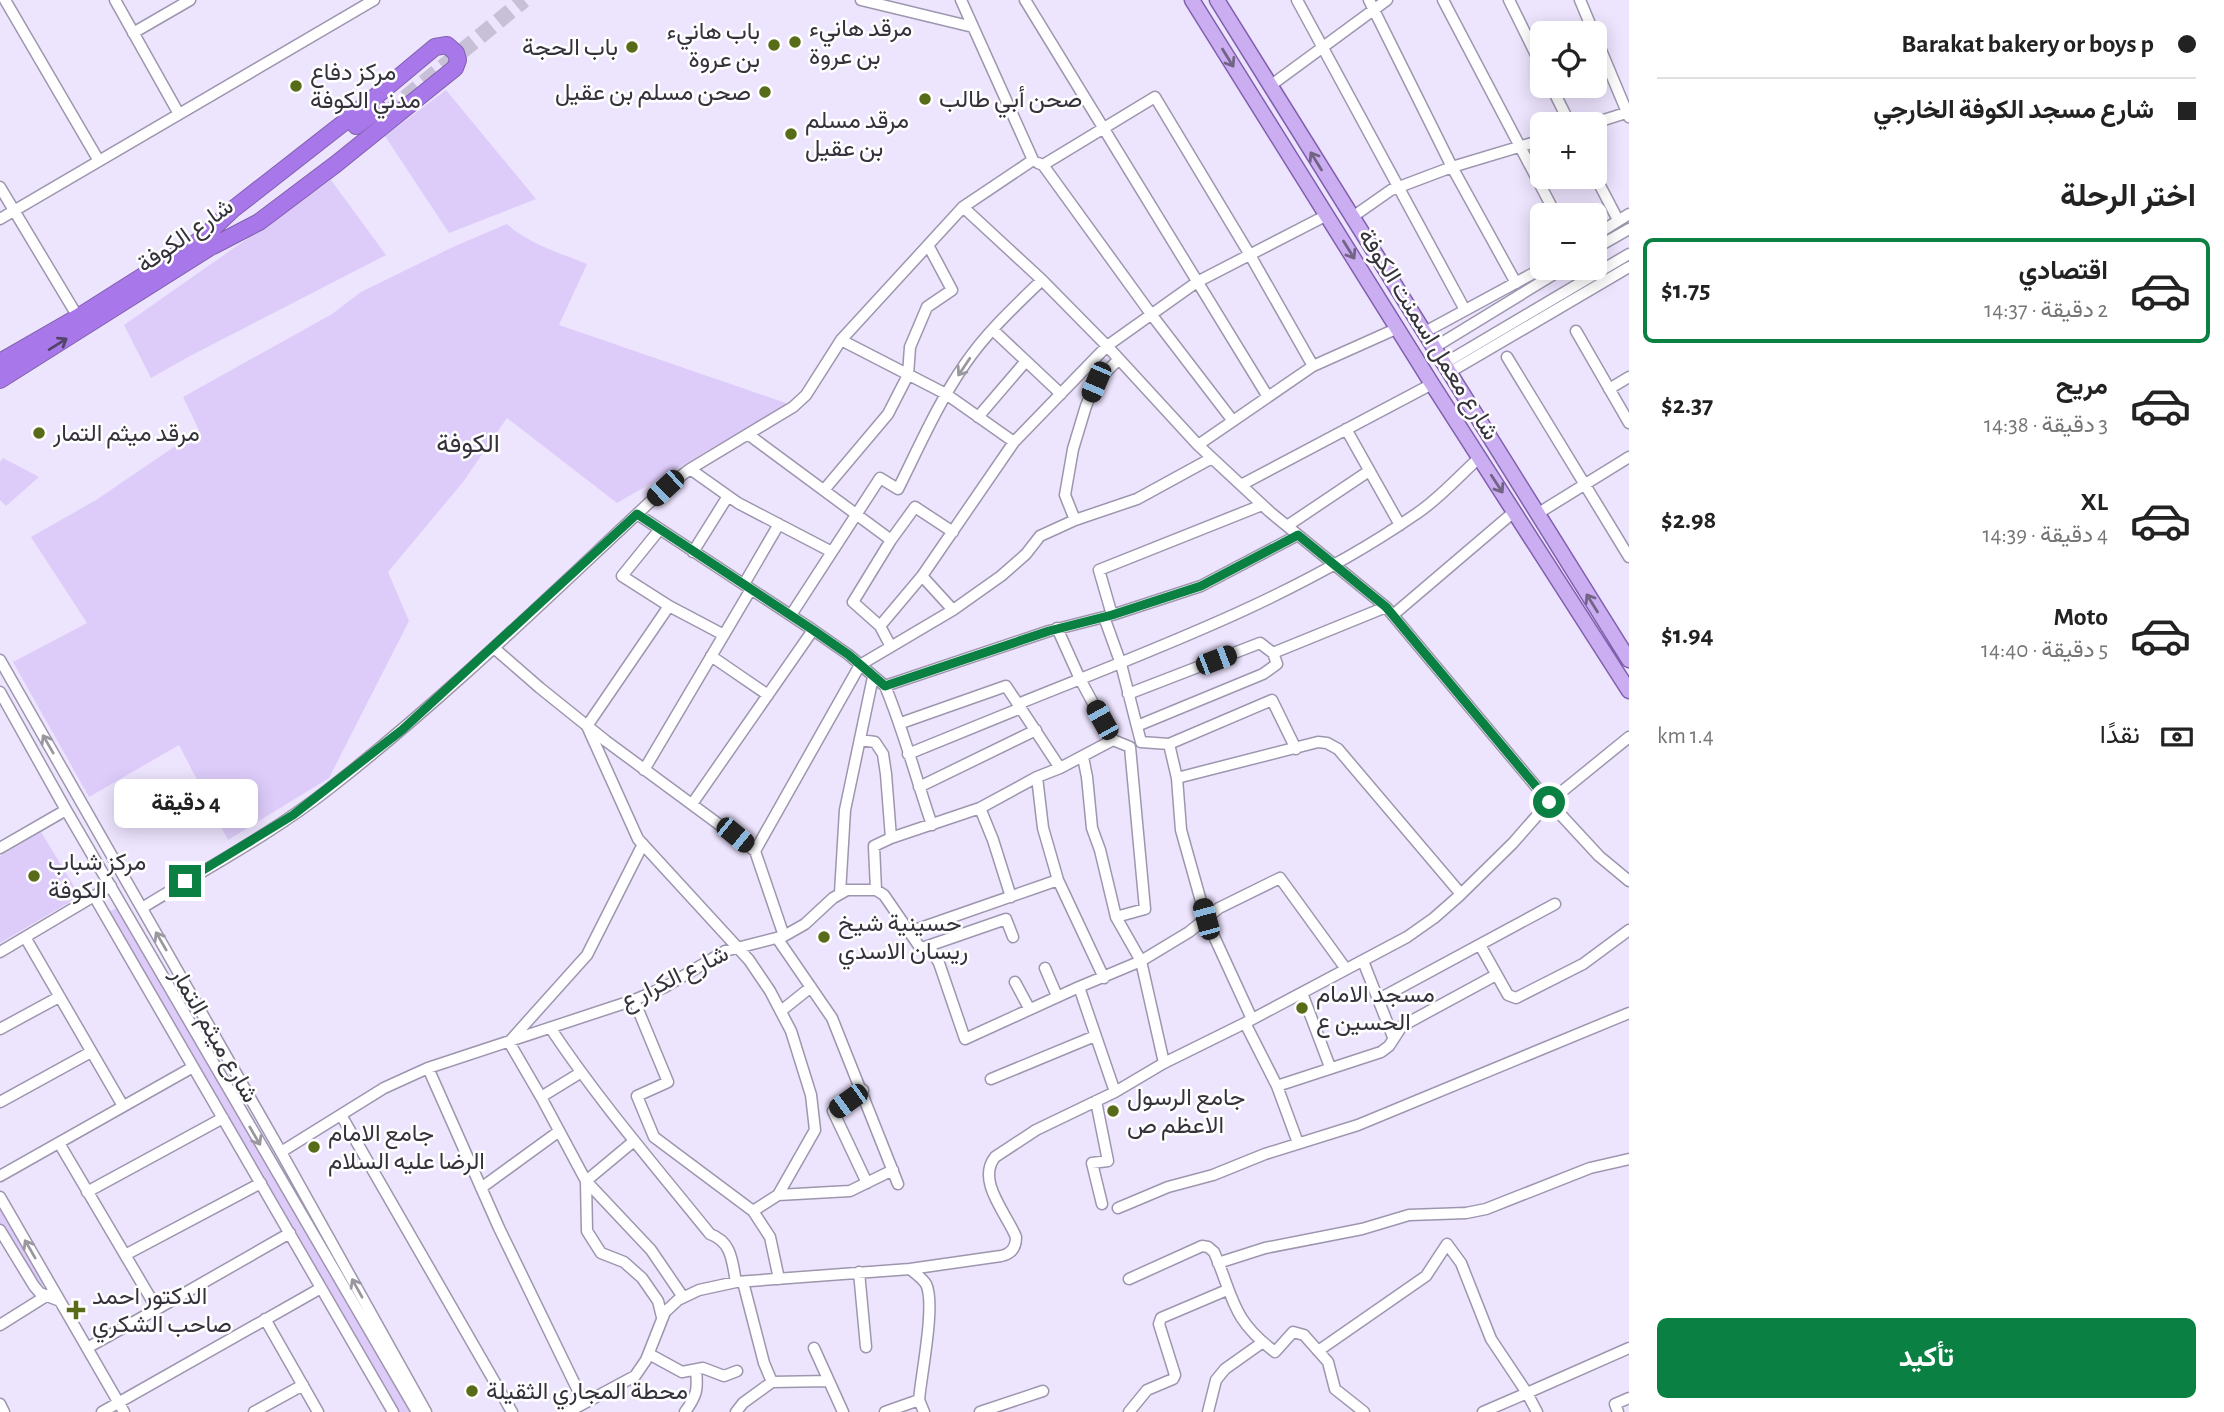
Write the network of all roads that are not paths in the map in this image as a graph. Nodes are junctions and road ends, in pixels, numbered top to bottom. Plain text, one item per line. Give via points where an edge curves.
1 (5, 0) edge
2 (115, 0) edge
3 (190, 0) edge
4 (374, 0) edge
5 (861, 0) edge
6 (961, 0) edge
7 (1025, 0) edge
8 (1192, 0) edge
9 (1217, 0) edge
10 (1297, 0) edge
11 (1387, 0) edge
12 (1443, 0) edge
13 (1509, 0) edge
14 (1580, 0) edge
15 (1372, 5) edge
16 (973, 27) junction
17 (133, 33) junction
18 (1530, 43) edge
19 (1322, 47) junction
20 (1269, 86) junction
21 (382, 112) tunnel mouth
22 (179, 114) junction
23 (1628, 114) edge
24 (1607, 120) edge
25 (1102, 129) junction
26 (1530, 144) edge
27 (1521, 147) junction
28 (99, 161) junction
29 (1038, 163) junction
30 (1452, 167) junction
31 (0, 187) edge
32 (1398, 187) junction
33 (1602, 189) edge
34 (1550, 203) edge
35 (963, 207) junction
36 (15, 210) junction
37 (1629, 214) edge
38 (1327, 215) junction
39 (1351, 218) junction
40 (0, 219) edge
41 (1618, 220) junction
42 (1607, 227) edge
43 (1629, 229) edge
44 (208, 242) junction
45 (1607, 242) edge
46 (928, 245) junction
47 (1629, 254) edge
48 (1250, 255) junction
49 (1629, 267) edge
50 (1607, 271) edge
51 (1530, 275) edge
52 (1607, 275) edge
53 (1042, 280) junction
54 (1544, 280) edge
55 (1595, 280) edge
56 (1595, 280) edge
57 (1197, 282) junction
58 (1516, 283) junction
59 (1465, 310) junction
60 (1151, 314) junction
61 (78, 317) junction
62 (1398, 328) junction
63 (993, 330) junction
64 (1576, 331) dead end
65 (1425, 332) junction
66 (1454, 335) junction
67 (841, 340) junction
68 (1107, 346) junction
69 (1435, 347) junction
70 (1465, 351) junction
71 (1507, 357) dead end
72 (1119, 359) junction
73 (1026, 361) junction
74 (0, 362) edge
75 (1312, 366) junction
76 (1451, 373) junction
77 (908, 375) junction
78 (1629, 377) edge
79 (0, 380) edge
80 (1609, 389) junction
81 (1436, 390) junction
82 (946, 394) junction
83 (1061, 394) junction
84 (1268, 397) junction
85 (1477, 415) junction
86 (978, 417) junction
87 (1233, 421) junction
88 (1629, 423) edge
89 (1459, 425) junction
90 (1346, 429) junction
91 (749, 435) junction
92 (1014, 442) junction
93 (1198, 445) junction
94 (1480, 457) junction
95 (1629, 457) edge
96 (1212, 458) junction
97 (690, 469) junction
98 (1369, 471) junction
99 (1241, 485) junction
100 (1583, 485) junction
101 (824, 490) junction
102 (728, 496) junction
103 (1262, 505) junction
104 (1515, 511) junction
105 (637, 514) junction
106 (857, 514) junction
107 (1537, 514) junction
108 (1075, 520) junction
109 (779, 524) junction
110 (1400, 525) junction
111 (1287, 526) junction
112 (660, 529) junction
113 (953, 532) junction
114 (1298, 535) junction
115 (1624, 538) edge
116 (891, 540) junction
117 (693, 552) junction
118 (832, 552) junction
119 (1629, 558) edge
120 (1336, 566) junction
121 (922, 576) junction
122 (747, 587) junction
123 (669, 606) junction
124 (953, 610) junction
125 (1390, 611) junction
126 (791, 615) junction
127 (1108, 616) junction
128 (880, 626) junction
129 (1057, 628) junction
130 (813, 630) junction
131 (724, 635) junction
132 (890, 645) junction
133 (494, 648) junction
134 (1273, 653) junction
135 (711, 656) junction
136 (0, 660) edge
137 (1629, 660) edge
138 (1121, 664) junction
139 (860, 665) junction
140 (873, 677) junction
141 (1080, 679) junction
142 (5, 681) edge
143 (885, 686) junction
144 (1629, 691) edge
145 (0, 692) edge
146 (1128, 694) junction
147 (768, 695) junction
148 (1020, 706) junction
149 (901, 723) junction
150 (587, 726) junction
151 (1137, 726) junction
152 (1035, 730) junction
153 (1629, 737) edge
154 (860, 740) junction
155 (1113, 740) junction
156 (1136, 744) junction
157 (1169, 744) junction
158 (1296, 749) junction
159 (908, 754) junction
160 (1083, 757) junction
161 (1060, 768) junction
162 (645, 770) junction
163 (1037, 777) junction
164 (1177, 778) junction
165 (919, 787) junction
166 (1549, 802) junction
167 (692, 804) junction
168 (980, 808) junction
169 (66, 810) junction
170 (932, 825) junction
171 (891, 838) junction
172 (643, 844) junction
173 (0, 848) edge
174 (755, 851) junction
175 (1058, 880) junction
176 (1629, 881) edge
177 (111, 886) junction
178 (876, 890) junction
179 (840, 893) junction
180 (1461, 894) junction
181 (94, 896) junction
182 (1012, 897) junction
183 (1555, 904) dead end
184 (142, 908) junction
185 (1116, 917) junction
186 (1206, 919) junction
187 (1629, 930) edge
188 (909, 932) junction
189 (1013, 936) dead end
190 (25, 937) junction
191 (781, 937) junction
192 (1480, 944) junction
193 (735, 947) junction
194 (925, 947) junction
195 (0, 952) edge
196 (1141, 961) junction
197 (1363, 961) junction
198 (1045, 968) dead end
199 (1346, 969) junction
200 (1496, 975) junction
201 (1104, 978) junction
202 (1015, 982) dead end
203 (811, 987) junction
204 (1079, 987) junction
205 (1302, 993) junction
206 (1057, 996) junction
207 (59, 997) junction
208 (1379, 999) junction
209 (634, 1000) junction
210 (1029, 1008) junction
211 (780, 1011) junction
212 (1629, 1013) edge
213 (1248, 1021) junction
214 (0, 1029) edge
215 (551, 1029) junction
216 (1095, 1036) junction
217 (1393, 1037) junction
218 (509, 1042) junction
219 (91, 1052) junction
220 (1164, 1063) junction
221 (193, 1067) junction
222 (1331, 1067) junction
223 (428, 1068) junction
224 (580, 1073) junction
225 (992, 1079) dead end
226 (1277, 1086) junction
227 (863, 1090) junction
228 (1115, 1092) junction
229 (541, 1097) junction
230 (1096, 1101) junction
231 (0, 1102) edge
232 (123, 1107) junction
233 (341, 1115) junction
234 (223, 1118) junction
235 (558, 1132) junction
236 (634, 1141) junction
237 (59, 1143) junction
238 (1298, 1143) junction
239 (281, 1152) junction
240 (1629, 1159) edge
241 (893, 1170) junction
242 (0, 1176) edge
243 (586, 1181) junction
244 (261, 1183) junction
245 (867, 1183) junction
246 (898, 1184) dead end
247 (481, 1188) junction
248 (87, 1192) junction
249 (778, 1195) junction
250 (0, 1197) edge
251 (1102, 1203) dead end
252 (1118, 1208) dead end
253 (753, 1211) junction
254 (0, 1230) edge
255 (290, 1233) junction
256 (4, 1246) edge
257 (125, 1255) junction
258 (1218, 1263) junction
259 (910, 1269) junction
260 (859, 1272) junction
261 (779, 1279) junction
262 (1129, 1279) dead end
263 (739, 1282) junction
264 (321, 1287) junction
265 (1227, 1290) junction
266 (53, 1296) junction
267 (683, 1297) junction
268 (157, 1309) junction
269 (662, 1317) junction
270 (265, 1319) junction
271 (0, 1325) edge
272 (1263, 1342) junction
273 (866, 1347) dead end
274 (87, 1348) junction
275 (814, 1348) dead end
276 (1629, 1348) edge
277 (1318, 1352) junction
278 (649, 1354) junction
279 (696, 1370) junction
280 (737, 1371) dead end
281 (829, 1381) junction
282 (772, 1382) junction
283 (303, 1385) junction
284 (1043, 1391) dead end
285 (1527, 1393) junction
286 (1629, 1398) edge
287 (919, 1400) junction
288 (584, 1403) junction
289 (1018, 1406) edge
290 (121, 1407) edge
291 (1487, 1411) edge
292 (102, 1412) edge
293 (254, 1412) edge
294 (318, 1412) edge
295 (393, 1412) edge
296 (417, 1412) edge
297 (426, 1412) edge
298 (512, 1412) edge
299 (568, 1412) edge
300 (685, 1412) edge
301 (736, 1412) edge
302 (843, 1412) edge
303 (885, 1412) edge
304 (924, 1412) edge
305 (980, 1412) edge
306 (1129, 1412) edge
307 (1208, 1412) edge
308 (1364, 1412) edge
309 (1537, 1412) edge
310 (1618, 1412) edge

1 - 28 street
2 - 17 street
3 - 17 street
4 - 22 street
5 - 16 street
6 - 16 street
7 - 25 street
8 -> 38 main road, شارع معمل اسمنت الكوفة
9 - 20 main road, شارع معمل اسمنت الكوفة
10 - 19 street
11 - 15 street
12 - 27 street
13 - 18 street
14 - 23 street
15 - 19 street
15 - 30 street
16 - 29 street
17 - 22 street
19 - 20 street
19 - 32 street
39 -> 20 main road, شارع معمل اسمنت الكوفة
21 - 44 highway, شارع الكوفة
22 - 28 street
23 - 24 street
25 - 29 street
25 - 48 street via 1155,97
25 - 57 street
26 - 27 street
27 - 30 street
27 - 34 street
28 - 36 street
29 - 35 street
29 - 60 street
30 - 32 street
30 - 58 street
31 - 36 street
32 - 39 street
32 - 59 street
33 - 41 street
35 - 46 street
35 - 53 street
36 - 40 street
36 - 61 street
37 - 41 street
38 - 48 street
38 -> 62 main road, شارع معمل اسمنت الكوفة
39 - 65 main road, شارع معمل اسمنت الكوفة
41 - 42 street
43 - 45 street
44 - 44 highway via 258,222 336,164 454,68 456,53 447,45 435,47 232,210
44 - 61 highway, شارع الكوفة
79 -> 44 highway, شارع الكوفة
46 - 67 street
46 - 77 street via 952,290 927,307 910,347
47 - 50 street
48 - 57 street
48 - 75 street
49 - 52 street
51 - 58 street
53 - 63 street
53 - 68 street
54 - 66 street
55 - 70 street
56 - 76 street
57 - 60 street
57 - 84 street
58 - 59 street
59 - 65 street
60 - 68 street
60 - 87 street
61 - 74 highway, شارع الكوفة
62 - 75 street
62 - 81 main road, شارع معمل اسمنت الكوفة
63 - 73 street
63 -> 82 street
64 - 80 street
65 - 69 main road, شارع معمل اسمنت الكوفة
66 - 69 street
66 - 70 street
67 - 77 street
67 - 91 street via 806,395
68 - 72 street
68 - 83 street
69 - 76 main road, شارع معمل اسمنت الكوفة
70 - 76 street
71 - 100 street
72 - 93 street
72 - 108 street via 1096,382 1073,449 1065,495
73 - 83 street
73 - 86 street
75 - 84 street
76 - 81 main road via 1452,393
76 - 85 main road, شارع معمل اسمنت الكوفة
77 - 82 street
77 - 101 street via 888,414
78 - 80 street
80 - 88 street
81 - 89 main road, شارع معمل اسمنت الكوفة
81 - 90 street
82 - 86 street
82 - 106 street via 898,489 880,478
83 - 92 street
84 - 87 street
85 - 89 main road via 1468,415
85 - 107 main road, شارع معمل اسمنت الكوفة
86 - 92 street
87 - 93 street
89 - 94 main road, شارع معمل اسمنت الكوفة
90 - 98 street
90 - 99 street
91 - 97 street
91 - 101 street
92 - 113 street
93 - 96 street
94 -> 104 main road, شارع معمل اسمنت الكوفة
94 - 110 street
95 - 100 street
96 - 99 street
96 - 108 street via 1137,499
97 - 102 street
97 - 105 street
98 - 110 street
98 - 111 street
99 - 103 street
100 - 107 street
100 - 115 street
101 - 106 street
102 - 109 street
102 - 117 street
103 - 111 street
103 - 127 street via 1099,570
104 - 125 street
104 - 144 main road, شارع معمل اسمنت الكوفة
105 - 112 street
105 - 133 street
106 - 116 street
106 - 118 street
137 -> 107 main road, شارع معمل اسمنت الكوفة
108 - 124 street via 1040,536 1001,576
109 - 118 street
109 - 122 street
110 - 120 street
111 - 114 street
112 - 117 street
112 - 123 street via 622,576
113 - 116 street via 915,507
113 - 121 street
114 - 120 street
114 - 127 street via 1201,586
115 - 119 street
116 - 128 street via 853,602
117 - 122 street
118 - 126 street
120 - 125 street
120 - 138 street
121 - 124 street
121 - 128 street
122 - 126 street
122 - 131 street
123 - 131 street
123 - 150 street
124 - 132 street
125 - 134 street
125 - 166 street
126 - 130 street
127 - 129 street
127 - 138 street
128 - 132 street
129 - 141 street
129 - 143 street
130 - 139 street
130 - 147 street
131 - 135 street
132 - 139 street
133 - 150 street
133 - 184 street via 329,789
134 - 146 street via 1260,643
134 - 151 street via 1277,664 1263,674
135 - 147 street
135 - 162 street
136 - 142 street, شارع ميثم التمار
138 - 141 street
138 - 146 street
139 - 140 street
139 - 174 street
140 - 143 street
140 - 154 street
141 - 148 street
141 - 155 street
184 -> 142 street, شارع ميثم التمار
143 - 149 street
145 - 169 street, شارع ميثم التمار
146 - 151 street
147 - 167 street
148 - 149 street via 1006,685
148 - 152 street
148 - 159 street
149 - 159 street
150 - 162 street
150 - 172 street
151 - 156 street
152 - 161 street
152 - 165 street
153 - 166 street
154 - 171 street via 876,742 883,754
154 - 179 street via 845,810
155 - 156 street
155 - 160 street
156 - 157 street
156 - 185 street via 1145,909
157 - 158 street via 1272,700
157 - 164 street
158 - 164 street
158 - 180 street via 1318,742 1338,750
159 - 165 street
160 - 161 street
160 - 185 street via 1091,828
161 - 163 street
162 - 167 street
163 - 168 street
163 - 175 street
164 - 186 street via 1181,830
165 - 170 street
166 - 176 street
166 - 180 street
167 - 174 street
168 - 170 street
168 - 182 street
169 - 173 street
169 - 177 street, شارع ميثم التمار
170 - 171 street
171 - 178 street via 874,846
172 - 193 street
172 - 218 street via 587,955
174 - 191 street
175 - 182 street
175 - 201 street
177 - 181 street
177 -> 296 street, شارع ميثم التمار
178 - 179 street via 854,888
178 - 188 street
179 - 191 street, شارع الكرار ع via 805,925
180 - 197 street via 1420,928
181 - 190 street
181 - 221 street
182 - 188 street
183 - 192 street
239 -> 184 street, شارع ميثم التمار
185 - 196 street
186 - 196 street
186 - 199 street via 1280,878
186 - 213 street
187 - 200 street via 1583,964 1519,997 1507,995
188 - 194 street
189 - 194 street via 1006,919
190 - 195 street
190 - 207 street
191 - 193 street, شارع الكرار ع
191 - 203 street
192 - 200 street
192 - 208 street
193 - 209 street, شارع الكرار ع
193 - 211 street via 749,960
194 - 210 street via 939,963 965,1039
196 - 201 street
196 - 220 street
197 - 199 street
197 - 208 street
198 - 206 street
199 - 205 street
200 - 217 street via 1406,1024
201 - 204 street
202 - 210 street
203 - 211 street
203 - 227 street via 832,1018
204 - 206 street
204 - 216 street
205 - 213 street
205 - 222 street
206 - 210 street
207 - 214 street
207 - 219 street
208 - 217 street
209 - 215 street, شارع الكرار ع
209 - 253 street via 668,1082 637,1096 654,1137
211 - 249 street via 811,1095 815,1130
212 - 238 street via 1368,1121
213 - 220 street
213 - 226 street
215 - 218 street, شارع الكرار ع
215 - 224 street
216 - 225 street
216 - 228 street
217 - 222 street via 1381,1052
218 - 223 street, شارع الكرار ع
218 - 229 street
219 - 231 street
219 - 232 street
220 - 228 street
221 - 232 street
221 - 234 street
222 - 226 street
223 - 233 street, شارع الكرار ع
223 - 247 street
224 - 229 street
224 - 236 street
226 - 238 street
227 - 241 street
227 - 245 street via 833,1111
228 - 230 street
229 - 235 street
230 - 251 street via 1108,1161 1092,1163
230 - 259 street via 1030,1134 991,1163 989,1182 1016,1237 1011,1252
232 - 237 street
233 - 239 street, شارع الكرار ع
233 - 298 street
234 - 244 street
234 - 248 street
235 - 243 street
235 - 247 street
236 - 243 street
236 - 263 street via 710,1234 725,1242
237 - 242 street
237 - 248 street
238 - 252 street
297 -> 239 street, شارع ميثم التمار
240 - 258 street via 1590,1168 1486,1209 1409,1216
241 - 245 street
241 - 246 street
243 - 267 street via 651,1250
243 - 269 street via 587,1231 601,1253 624,1262 642,1278 658,1301
244 - 255 street
244 - 257 street
245 - 249 street via 850,1191
247 - 288 street
248 - 257 street
249 - 253 street
266 -> 250 street
253 - 261 street via 770,1237
254 - 256 street
255 - 264 street
255 - 268 street
256 - 266 street via 34,1286
257 - 268 street
258 - 262 street via 1211,1250 1202,1246
258 - 265 street
259 - 260 street
259 - 287 street via 928,1292
260 - 261 street
260 - 273 street
261 - 263 street
263 - 267 street
263 - 282 street
264 - 270 street
264 - 295 street
265 - 272 street via 1244,1324
265 - 306 street via 1160,1318 1175,1376 1147,1390
266 - 271 street
266 - 274 street
267 - 269 street
268 - 274 street
269 - 278 street
270 - 283 street
270 - 290 street
272 - 277 street via 1275,1352 1293,1332 1304,1335
272 - 307 street via 1224,1369 1216,1380
274 - 290 street
275 - 281 street
276 - 285 street
277 - 285 street via 1426,1276 1447,1244 1461,1263 1491,1339
277 - 308 street via 1328,1362 1335,1389
278 - 279 street via 682,1372
278 - 288 street via 630,1380
279 - 280 street via 724,1376
279 - 300 street via 698,1388
281 - 282 street
281 - 302 street
282 - 301 street
283 - 293 street
283 - 294 street
284 - 289 street
285 - 291 street
285 - 309 street
286 - 310 street via 1615,1404
287 - 303 street
287 - 304 street
288 - 299 street
289 - 305 street
290 - 292 street

